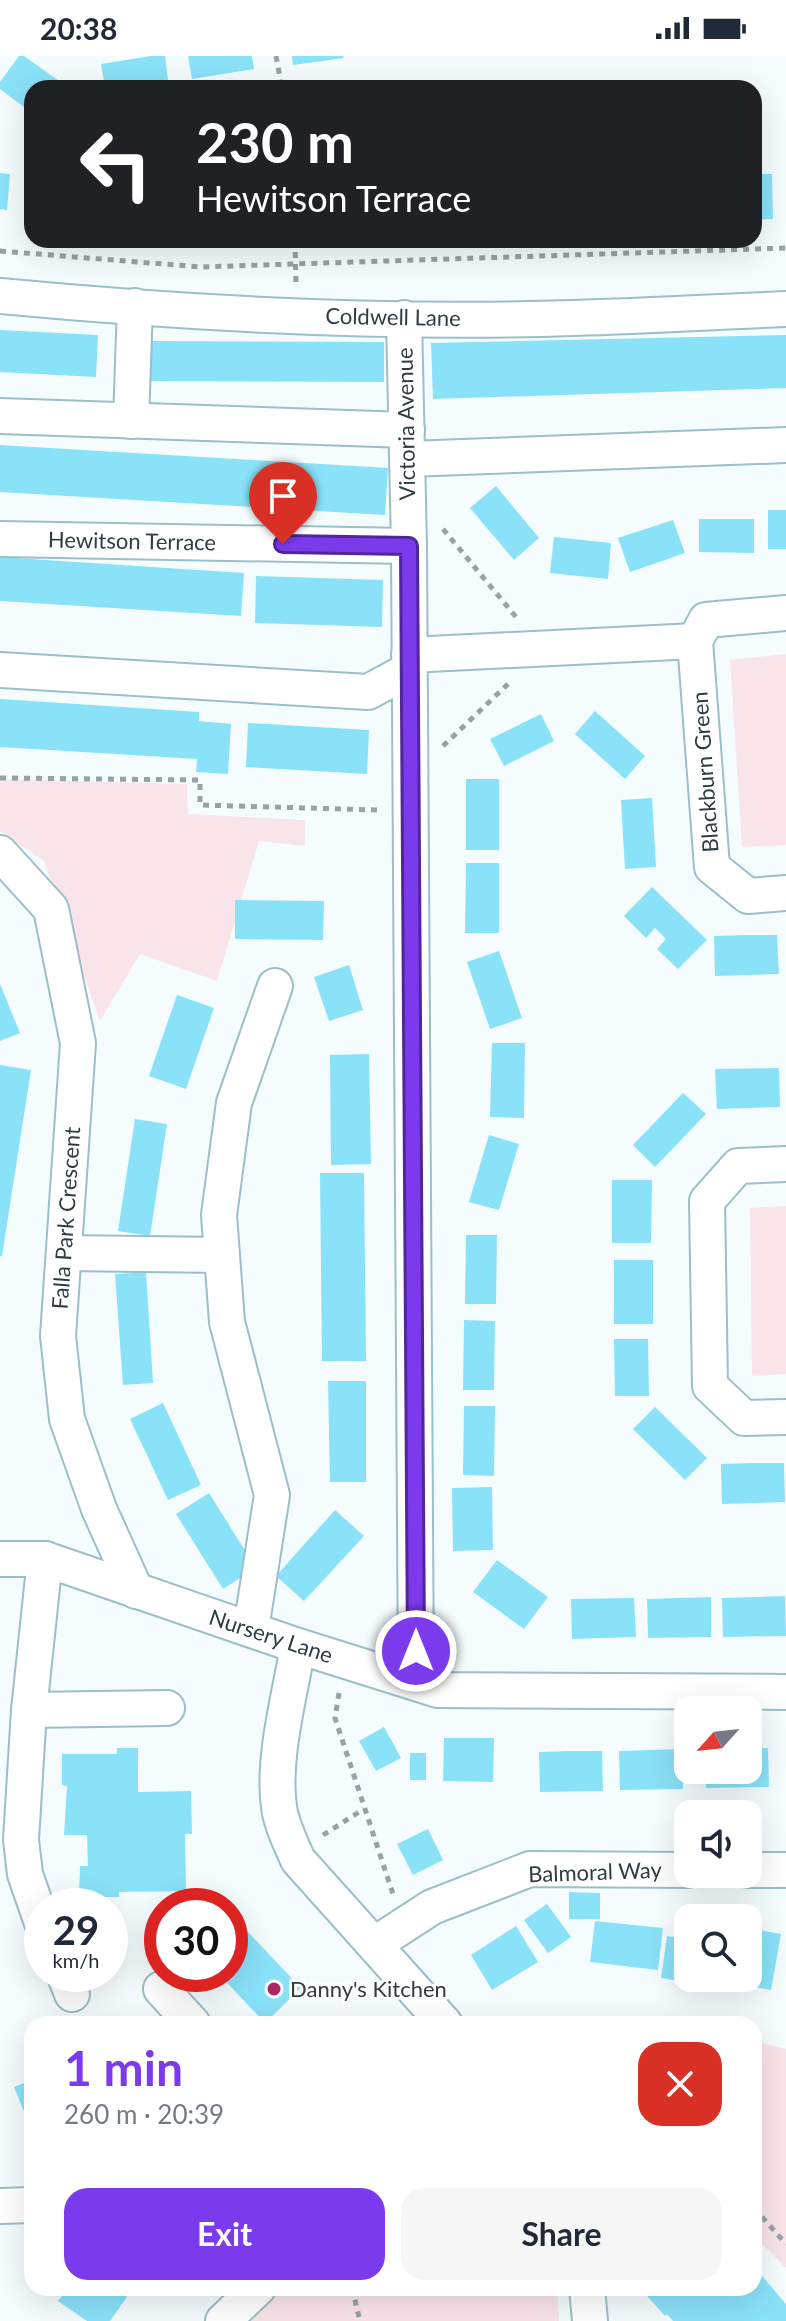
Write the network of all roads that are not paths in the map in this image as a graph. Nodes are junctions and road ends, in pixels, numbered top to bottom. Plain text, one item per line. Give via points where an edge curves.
1 (0, 296) edge
2 (135, 306) junction
3 (786, 309) edge
4 (404, 318) junction
5 (0, 416) edge
6 (131, 421) junction
7 (408, 444) junction
8 (786, 445) edge
9 (0, 539) edge
10 (409, 546) junction
11 (786, 613) edge
12 (695, 641) junction
13 (409, 662) junction
14 (0, 670) edge
15 (7, 872) edge
16 (786, 893) edge
17 (275, 986) dead end
18 (786, 1164) edge
19 (64, 1253) junction
20 (222, 1255) junction
21 (786, 1417) edge
22 (0, 1559) edge
23 (45, 1559) junction
24 (136, 1591) junction
25 (251, 1629) junction
26 (298, 1646) junction
27 (416, 1682) junction
28 (786, 1692) edge
29 (167, 1708) dead end
30 (29, 1710) junction
31 (674, 1870) edge
32 (762, 1870) edge
33 (786, 1870) edge
34 (30, 1888) edge
35 (375, 1944) junction
36 (164, 1992) edge
37 (186, 2016) edge
38 (438, 2016) edge
39 (24, 2205) edge
40 (0, 2206) edge
41 (588, 2296) edge
42 (590, 2321) edge

1 - 2 street, Coldwell Lane
2 - 4 street, Coldwell Lane
2 - 6 street
3 - 4 street, Coldwell Lane
4 - 7 street, Victoria Avenue
5 - 6 street
6 - 7 street
7 - 8 street
7 - 10 street, Victoria Avenue
9 - 10 street, Hewitson Terrace
10 - 13 street, Victoria Avenue
11 - 12 street via 706,620
12 - 13 street
12 - 16 street, Blackburn Green via 712,867 748,896
13 - 14 street via 368,692
13 - 27 street, Victoria Avenue
15 - 19 street, Falla Park Crescent via 51,909 78,1043
17 - 20 street via 234,1103 219,1215
18 - 21 street via 738,1166 707,1201 710,1386 744,1418
19 - 20 street
19 - 24 street, Falla Park Crescent via 58,1336 67,1419
20 - 25 street via 227,1322 272,1495
22 - 23 street, Nursery Lane
23 - 24 street, Nursery Lane
23 - 30 street
24 - 25 street, Nursery Lane
25 - 26 street, Nursery Lane
26 - 27 street, Nursery Lane
26 - 35 street via 279,1809 298,1860
27 - 28 street, Nursery Lane via 438,1690
29 - 30 street
30 - 34 street via 21,1840
31 - 35 street, Balmoral Way via 530,1869 432,1907
32 - 33 street
35 - 38 street
36 - 37 street
39 - 40 street
41 - 42 street

